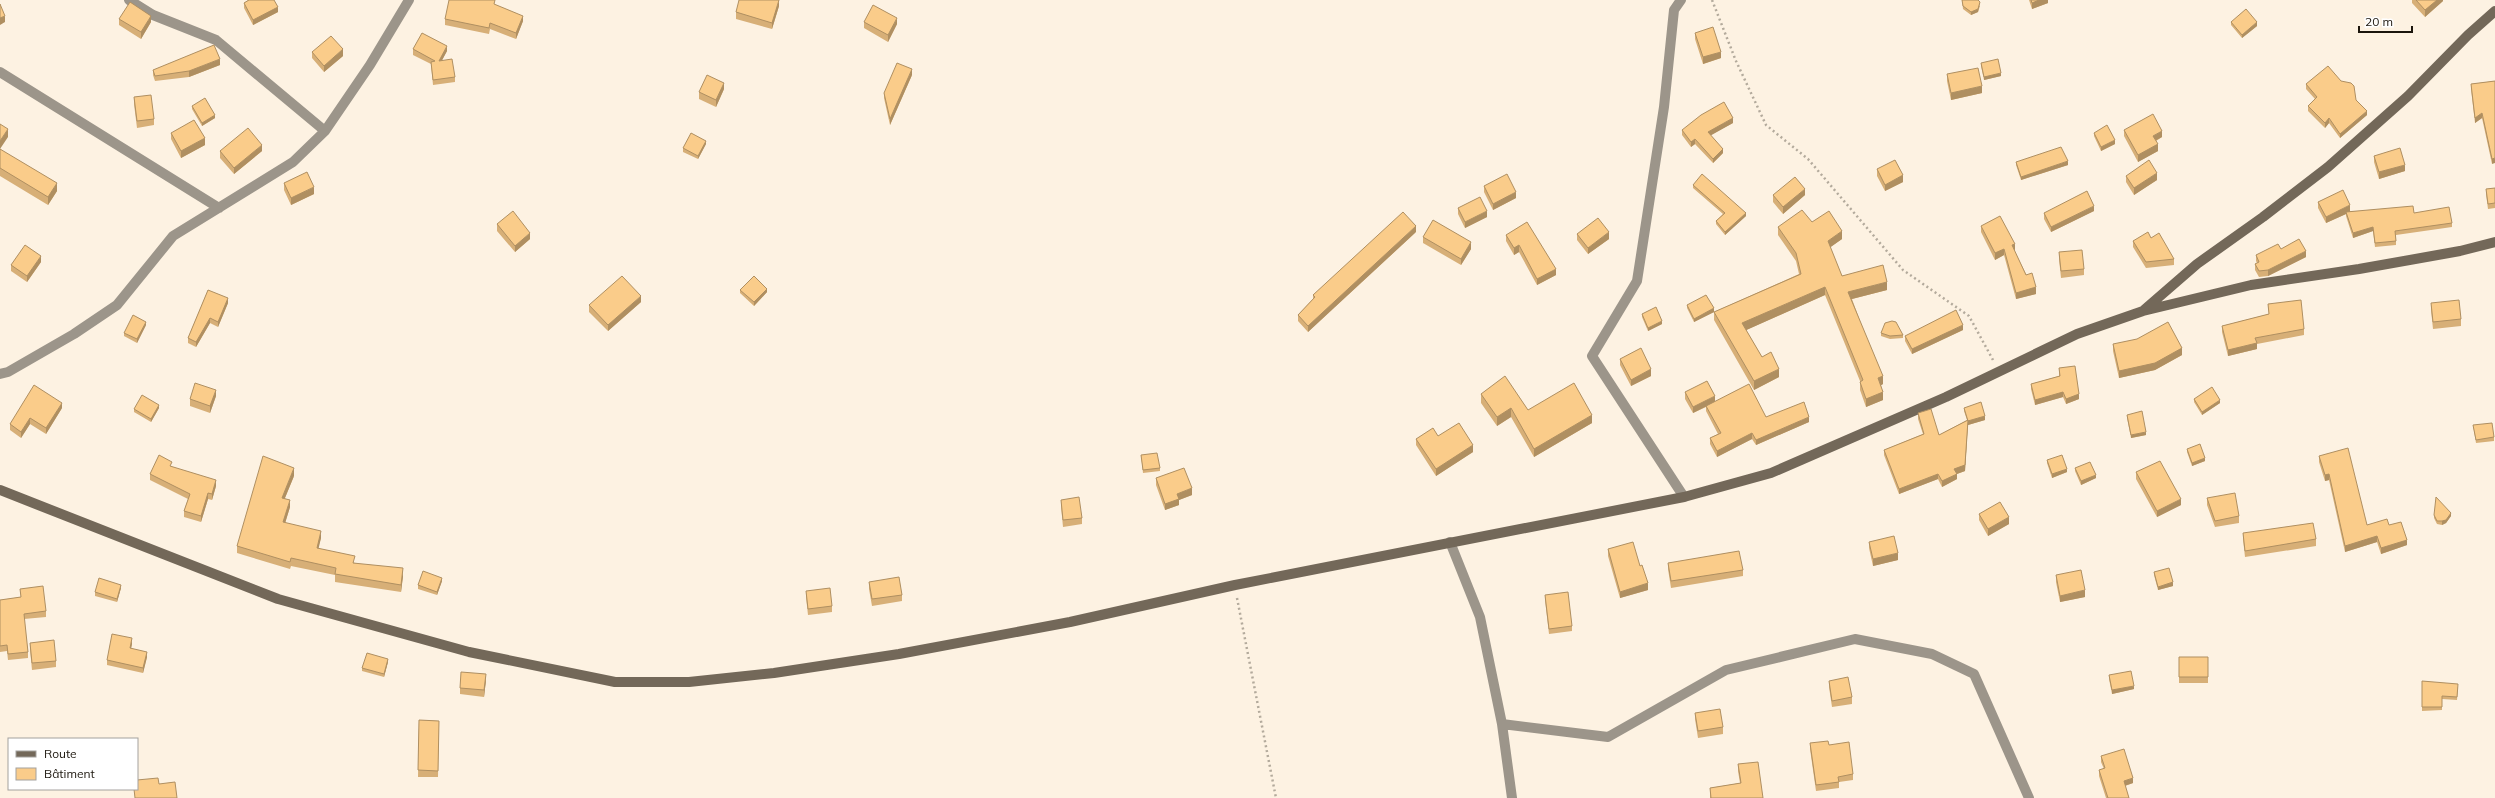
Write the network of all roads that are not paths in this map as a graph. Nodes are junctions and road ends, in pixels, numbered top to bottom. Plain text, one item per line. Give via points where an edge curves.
1 (129, 0) edge
2 (409, 0) edge
3 (1681, 0) edge
4 (2495, 11) edge
5 (0, 72) edge
6 (324, 131) junction
7 (219, 208) junction
8 (2495, 242) edge
9 (2143, 311) junction
10 (0, 374) edge
11 (0, 490) edge
12 (1684, 497) junction
13 (1450, 542) junction
14 (1502, 724) junction
15 (1512, 798) edge
16 (2029, 798) edge

1 - 6 street via 153,15 216,40
2 - 6 street via 370,65
3 - 12 street via 1674,10 1664,107 1637,281 1592,356
4 - 9 street via 2408,96 2328,166 2197,264
5 - 7 street
6 - 7 street via 293,162
7 - 10 street via 173,236 117,305 74,334 8,372
8 - 9 street via 2460,251 2359,269 2251,285
9 - 12 street via 2077,334 1946,397 1771,473
11 - 13 street via 278,599 468,652 615,682 689,682 720,679 899,654 1070,622
12 - 13 street
13 - 14 street via 1480,617
14 - 15 street
14 - 16 street via 1608,737 1726,670 1855,639 1932,654 1974,674

